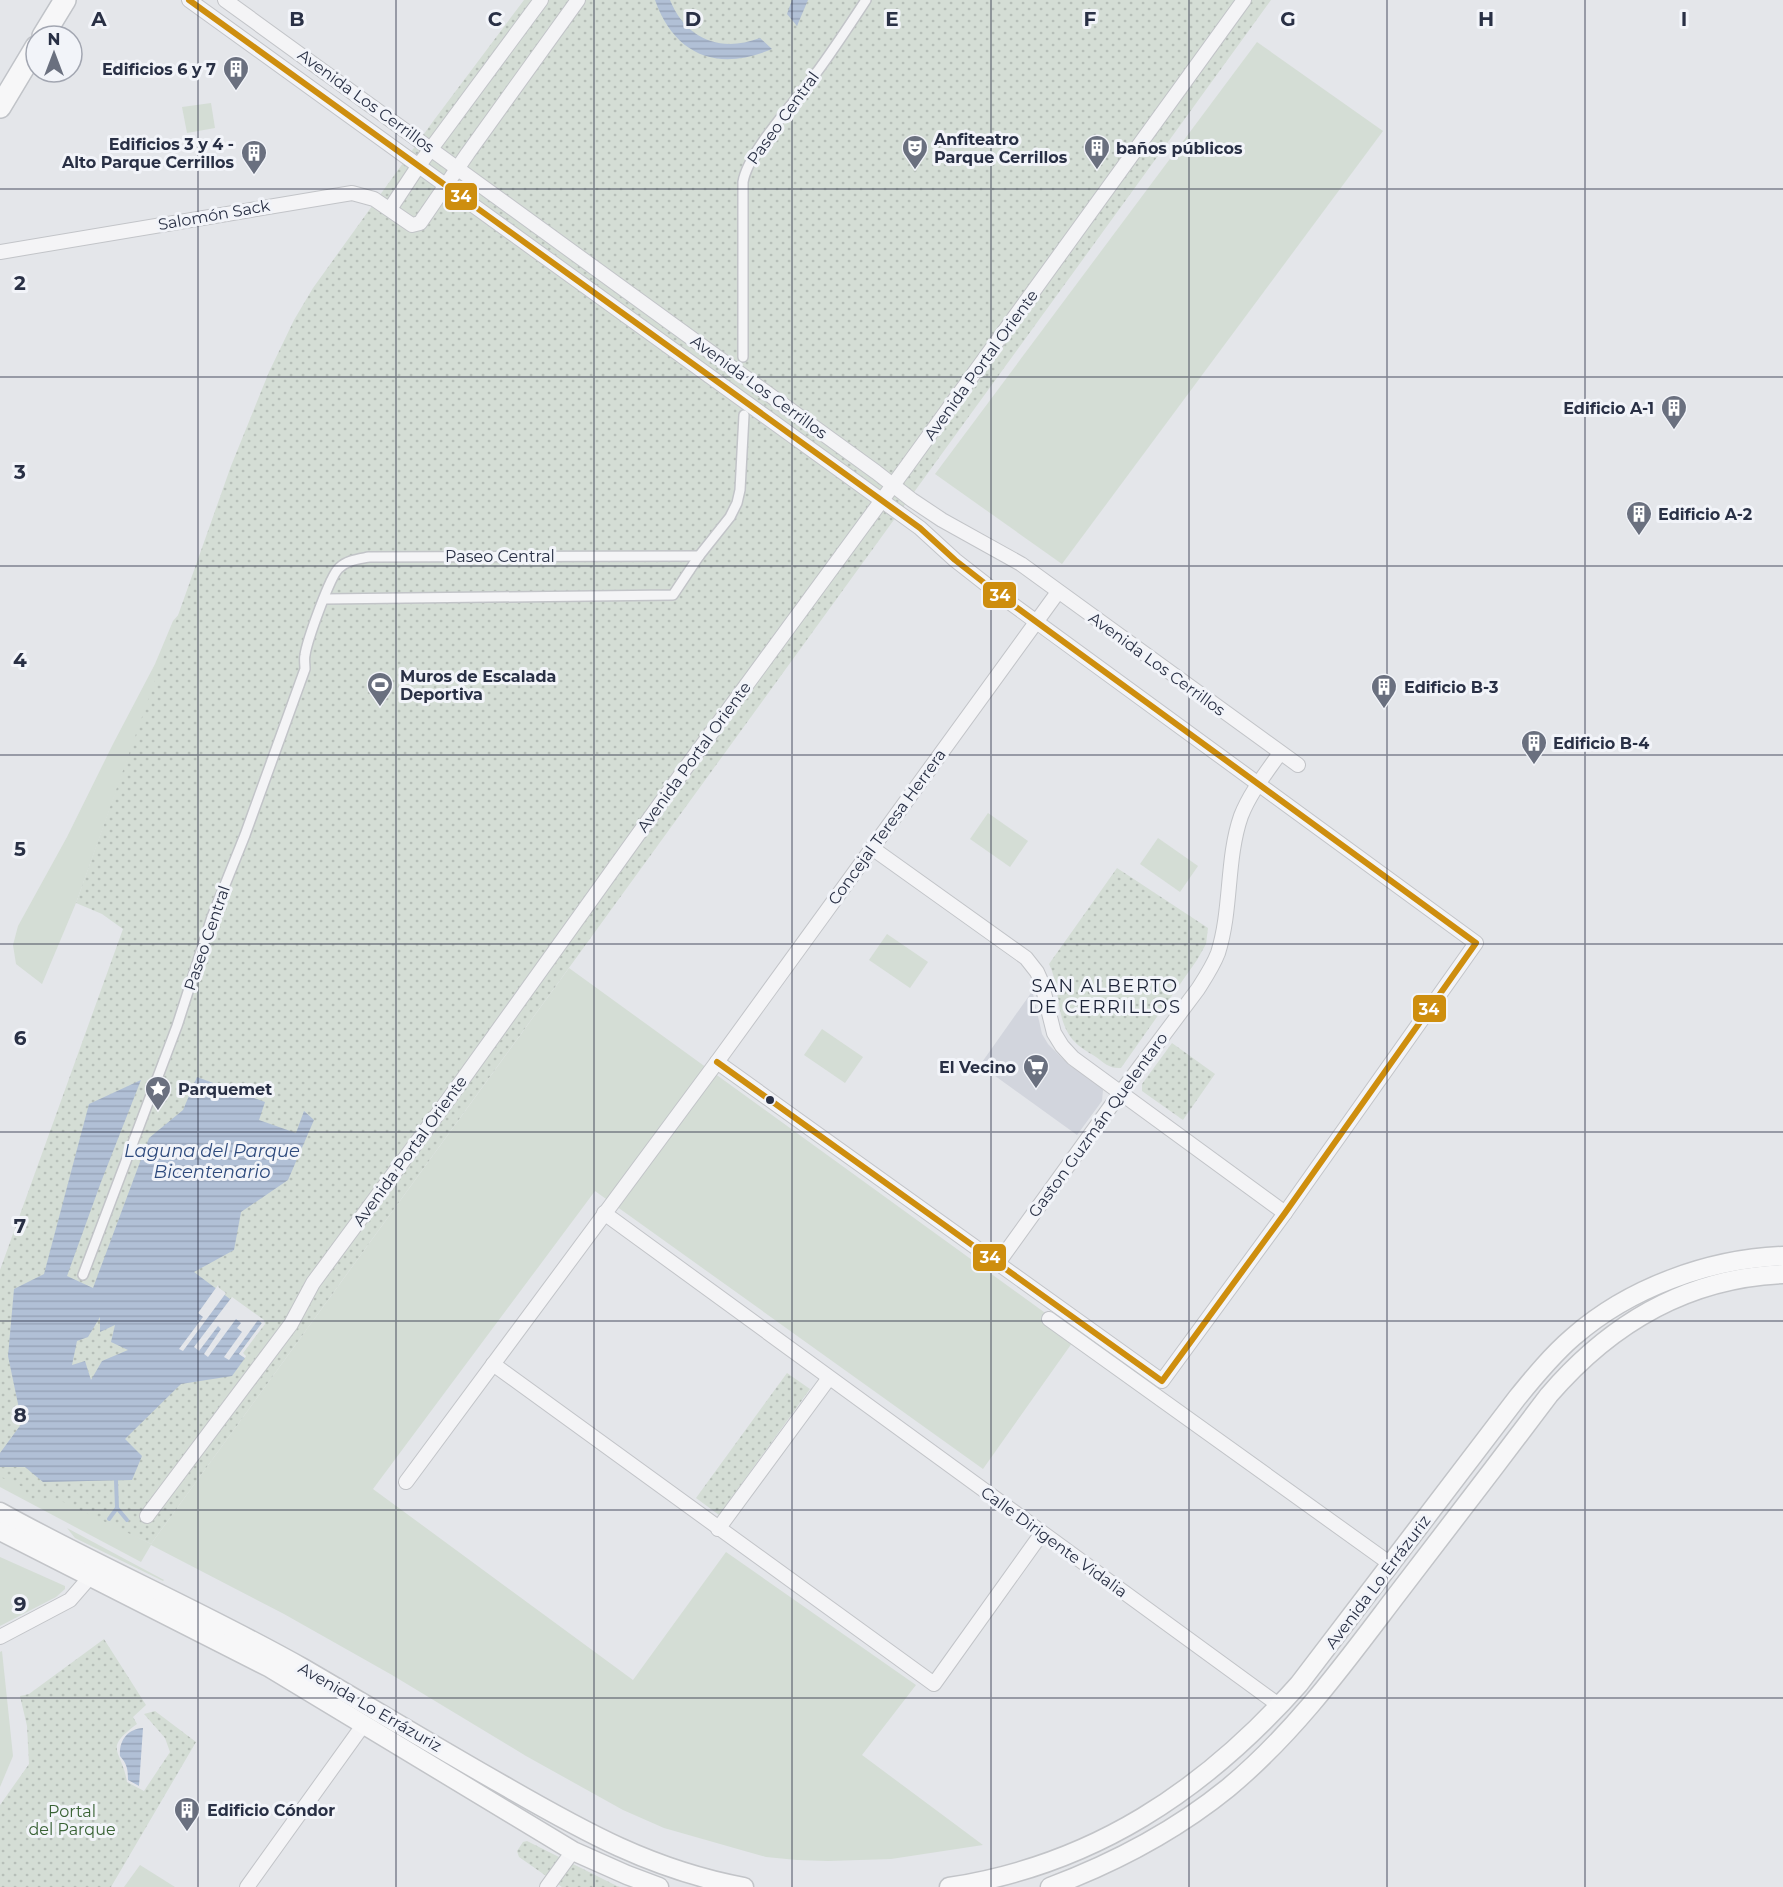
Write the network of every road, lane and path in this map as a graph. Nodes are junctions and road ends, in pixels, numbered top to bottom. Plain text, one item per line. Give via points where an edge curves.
1 (65, 0) edge
2 (189, 0) edge
3 (225, 0) edge
4 (541, 0) edge
5 (578, 0) edge
6 (866, 0) edge
7 (1237, 3) edge
8 (50, 24) edge
9 (24, 67) edge
10 (0, 107) edge
11 (431, 149) junction
12 (419, 165) junction
13 (458, 168) junction
14 (447, 184) junction
15 (390, 209) junction
16 (0, 252) edge
17 (743, 357) dead end
18 (744, 416) dead end
19 (892, 486) junction
20 (881, 500) junction
21 (699, 556) junction
22 (1058, 592) junction
23 (324, 599) junction
24 (1036, 621) junction
25 (1280, 753) junction
26 (1298, 765) dead end
27 (1258, 784) junction
28 (872, 848) junction
29 (717, 1062) junction
30 (1121, 1092) junction
31 (604, 1213) junction
32 (1285, 1213) junction
33 (1783, 1256) edge
34 (998, 1263) junction
35 (1783, 1274) edge
36 (83, 1275) dead end
37 (1049, 1319) dead end
38 (493, 1364) junction
39 (829, 1378) junction
40 (406, 1482) dead end
41 (0, 1512) edge
42 (147, 1516) dead end
43 (718, 1529) junction
44 (0, 1531) edge
45 (1042, 1533) junction
46 (1392, 1565) junction
47 (90, 1577) junction
48 (0, 1637) edge
49 (1280, 1706) junction
50 (363, 1724) junction
51 (573, 1851) junction
52 (551, 1886) edge
53 (247, 1887) edge
54 (659, 1887) edge
55 (744, 1887) edge
56 (949, 1887) edge
57 (1050, 1887) edge

1 - 8 main road
2 - 12 street, Avenida Los Cerrillos
3 - 11 street, Avenida Los Cerrillos
4 - 11 street
5 - 13 street
6 - 17 street, Paseo Central via 745,170
7 - 19 street, Avenida Portal Oriente
9 - 10 main road
11 - 12 street
11 - 13 street, Avenida Los Cerrillos
12 - 14 street, Avenida Los Cerrillos
12 - 15 street
13 - 14 street
13 - 19 street, Avenida Los Cerrillos
14 - 15 street, Salomón Sack via 420,223 412,225
14 - 20 street, Avenida Los Cerrillos
15 - 16 street, Salomón Sack via 361,194 339,194
18 - 21 street via 737,503
19 - 20 street, Avenida Portal Oriente
19 - 22 street, Avenida Los Cerrillos via 942,520 1021,564
20 - 24 street, Avenida Los Cerrillos
20 - 42 street, Avenida Portal Oriente via 313,1282 291,1324
21 - 23 street via 673,595
21 - 23 street, Paseo Central via 369,557 339,567
22 - 24 street, Concejal Teresa Herrera
22 - 25 street, Avenida Los Cerrillos
23 - 36 street, Paseo Central via 283,732
24 - 27 street, Avenida Los Cerrillos
24 - 28 street, Concejal Teresa Herrera
25 - 26 street, Avenida Los Cerrillos
25 - 27 street, Gaston Guzmán Quelentaro
27 - 30 street, Gaston Guzmán Quelentaro via 1236,834 1217,954 1198,989
27 - 32 street, Avenida Los Cerrillos via 1476,943
28 - 29 street, Concejal Teresa Herrera
28 - 30 street via 1026,958 1037,972 1050,1021 1062,1046
29 - 31 street, Concejal Teresa Herrera
29 - 34 street
30 - 32 street
30 - 34 street, Gaston Guzmán Quelentaro
31 - 38 street, Concejal Teresa Herrera
31 - 39 street, Calle Dirigente Vidalia
32 - 34 street via 1162,1381
33 - 46 main road, Avenida Lo Errázuriz via 1729,1262 1670,1280 1614,1308 1573,1337 1517,1398
35 - 57 main road, Avenida Lo Errázuriz via 1728,1282 1683,1295 1642,1315 1605,1340 1549,1395 1329,1684 1272,1748 1179,1823 1121,1857
37 - 46 street
38 - 40 street, Concejal Teresa Herrera
38 - 43 street
39 - 43 street
39 - 45 street, Calle Dirigente Vidalia
41 - 55 main road, Avenida Lo Errázuriz via 275,1653 593,1836 670,1869
43 - 45 street via 934,1684
44 - 47 main road, Avenida Lo Errázuriz
45 - 49 street, Calle Dirigente Vidalia
46 - 49 main road, Avenida Lo Errázuriz
47 - 48 street via 70,1600
47 - 50 main road, Avenida Lo Errázuriz via 270,1668
49 - 56 main road, Avenida Lo Errázuriz via 1205,1775 1126,1828 1045,1863
50 - 51 main road, Avenida Lo Errázuriz
50 - 53 street
51 - 52 street
51 - 54 main road, Avenida Lo Errázuriz

